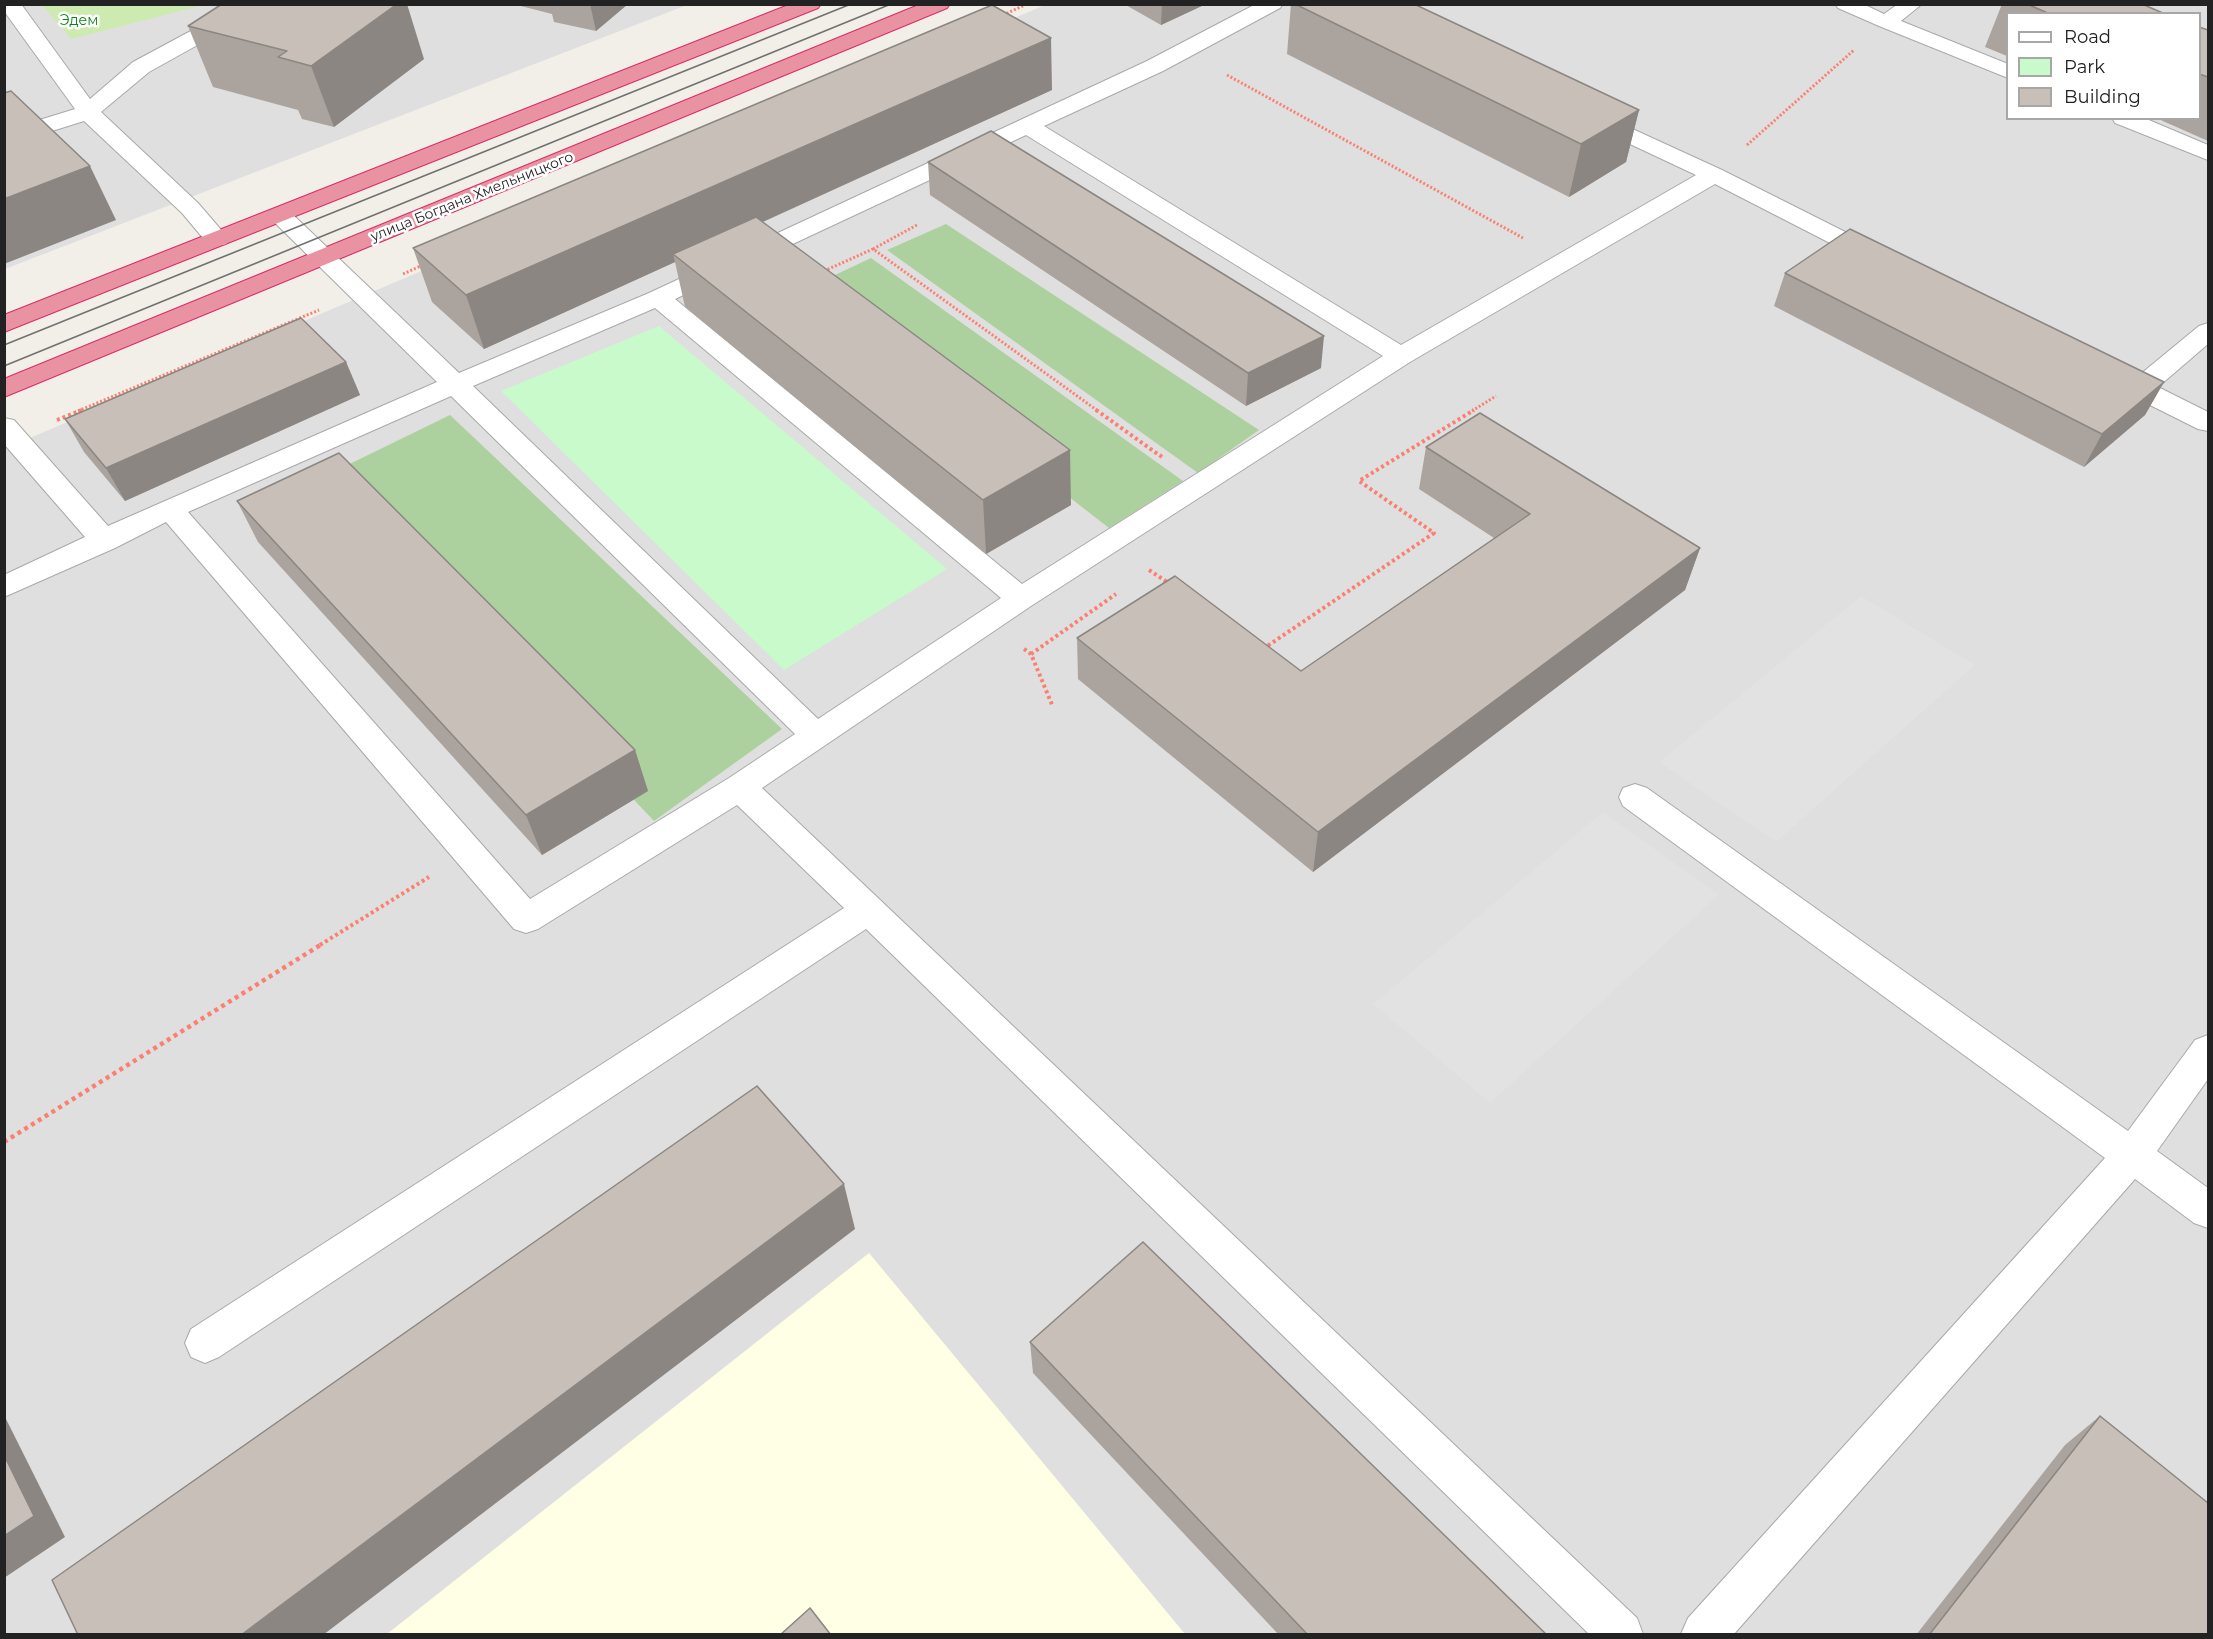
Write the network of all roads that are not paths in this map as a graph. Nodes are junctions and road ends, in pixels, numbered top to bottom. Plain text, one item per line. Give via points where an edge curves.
1 (10, 4) edge
2 (257, 4) edge
3 (811, 4) edge
4 (940, 4) edge
5 (1273, 4) edge
6 (1845, 4) edge
7 (1912, 4) edge
8 (1886, 22) junction
9 (2006, 72) edge
10 (1576, 110) edge
11 (88, 112) junction
12 (2128, 120) edge
13 (1027, 126) junction
14 (4, 139) edge
15 (2208, 153) edge
16 (1714, 175) junction
17 (280, 215) junction
18 (217, 239) junction
19 (326, 258) junction
20 (1905, 272) edge
21 (658, 298) junction
22 (4, 324) edge
23 (2208, 331) edge
24 (1401, 356) junction
25 (2097, 368) edge
26 (455, 384) junction
27 (4, 389) edge
28 (2140, 389) junction
29 (2208, 423) edge
30 (10, 432) edge
31 (170, 509) junction
32 (105, 541) junction
33 (4, 587) edge
34 (1021, 599) junction
35 (815, 735) junction
36 (740, 787) junction
37 (1635, 796) dead end
38 (868, 910) junction
39 (2208, 1052) edge
40 (2132, 1155) junction
41 (2208, 1210) edge
42 (205, 1343) dead end
43 (1621, 1635) edge
44 (1704, 1635) edge

1 - 11 lane
2 - 11 lane via 141,67
3 - 17 highway
4 - 19 highway, улица Богдана Хмельницкого
5 - 13 lane via 1185,51
6 - 8 lane
7 - 8 lane
8 - 9 lane
10 - 16 lane
11 - 14 lane
11 - 18 lane via 190,208
12 - 15 lane
13 - 21 lane
13 - 24 lane
16 - 20 lane
16 - 24 lane
17 - 18 highway
17 - 19 lane
18 - 22 highway
19 - 26 lane
19 - 27 highway, улица Богдана Хмельницкого
21 - 26 lane
21 - 34 lane
23 - 28 lane
24 - 34 lane
25 - 28 lane
26 - 31 lane
26 - 35 lane
28 - 29 lane
30 - 32 lane
31 - 32 lane
31 - 36 lane via 526,919
32 - 33 lane
34 - 35 lane
35 - 36 lane
36 - 38 lane
37 - 40 lane
38 - 42 lane
38 - 43 lane
39 - 40 lane
40 - 41 lane
40 - 44 lane

